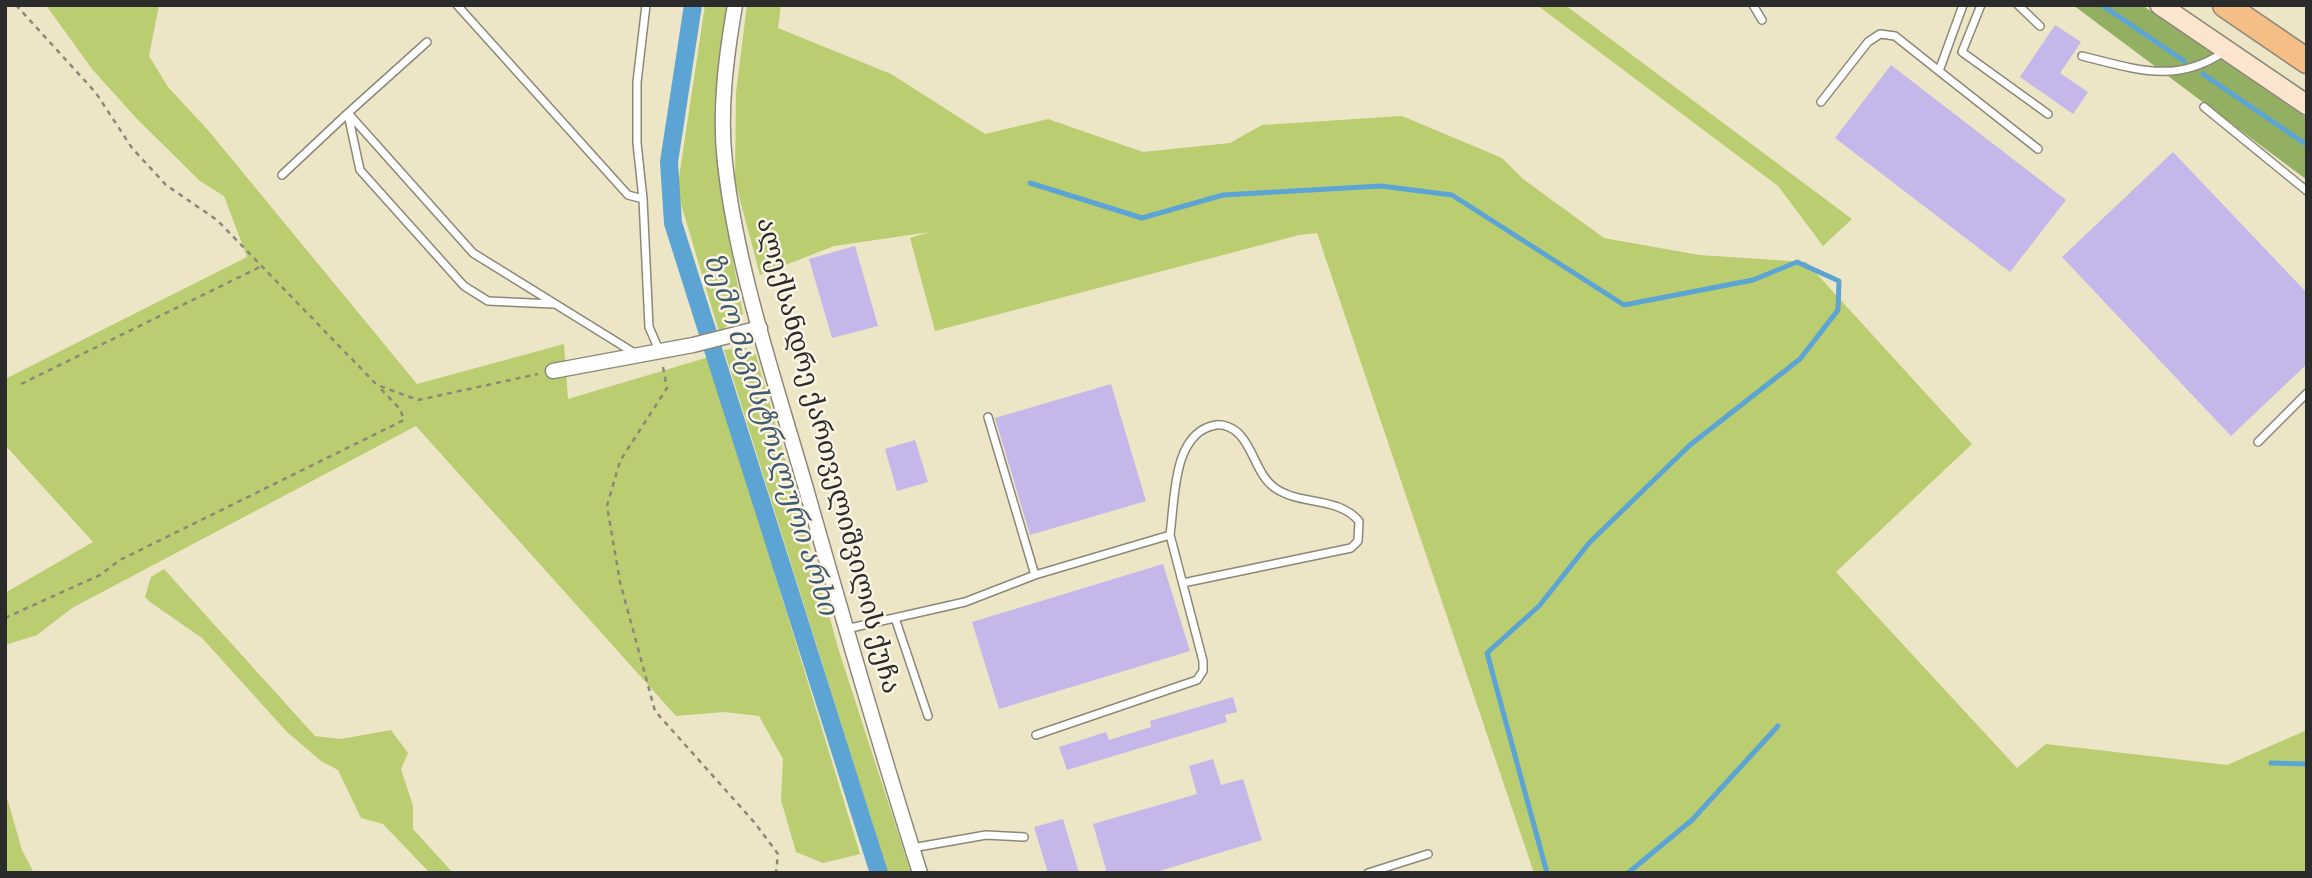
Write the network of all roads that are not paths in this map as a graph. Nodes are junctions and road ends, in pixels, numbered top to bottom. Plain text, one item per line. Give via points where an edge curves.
1 (457, 5) edge
2 (646, 5) edge
3 (736, 5) edge
4 (1753, 5) edge
5 (1963, 5) edge
6 (1981, 5) edge
7 (2018, 5) edge
8 (2160, 5) edge
9 (2225, 5) edge
10 (1762, 20) dead end
11 (2040, 26) dead end
12 (427, 42) dead end
13 (2225, 50) junction
14 (2082, 56) dead end
15 (2307, 61) edge
16 (1939, 71) junction
17 (1821, 102) dead end
18 (2307, 105) edge
19 (2204, 107) dead end
20 (348, 113) junction
21 (2048, 114) dead end
22 (2038, 149) dead end
23 (282, 175) dead end
24 (2307, 191) edge
25 (643, 199) junction
26 (555, 304) junction
27 (760, 327) junction
28 (659, 350) junction
29 (637, 355) junction
30 (553, 371) road end
31 (2307, 393) edge
32 (988, 417) dead end
33 (2258, 442) dead end
34 (1170, 535) junction
35 (1035, 575) junction
36 (1183, 583) junction
37 (895, 618) junction
38 (846, 629) junction
39 (928, 716) dead end
40 (1036, 735) dead end
41 (1024, 837) dead end
42 (912, 848) junction
43 (1428, 854) dead end
44 (920, 873) edge
45 (1368, 873) edge

1 - 25 lane via 628,195
2 - 25 lane via 636,107
3 - 27 street, ალექსანდრე ქართველიშვილის ქუჩა via 726,57 724,161
4 - 10 lane
5 - 16 lane
6 - 21 lane via 1962,52
7 - 11 lane
8 - 13 street
9 - 15 highway
12 - 20 lane
13 - 14 lane via 2204,66 2159,74
13 - 18 street
16 - 17 lane via 1895,36 1881,34 1868,41
16 - 22 lane
19 - 24 lane
20 - 23 lane
20 - 26 lane via 473,253
20 - 26 lane via 360,170 464,286 488,300
25 - 28 lane via 649,327
26 - 29 lane
27 - 28 street
27 - 38 street, ალექსანდრე ქართველიშვილის ქუჩა
28 - 29 street
29 - 30 street
31 - 33 lane
32 - 35 lane
34 - 35 lane
34 - 36 lane
34 - 36 lane via 1183,453 1199,432 1223,424 1240,434 1272,486 1340,506 1359,521 1358,541 1351,548
35 - 37 lane via 965,602
36 - 40 lane via 1203,662 1197,680
37 - 38 lane
37 - 39 lane
38 - 42 street, ალექსანდრე ქართველიშვილის ქუჩა
41 - 42 lane via 986,835
42 - 44 street, ალექსანდრე ქართველიშვილის ქუჩა
43 - 45 lane

